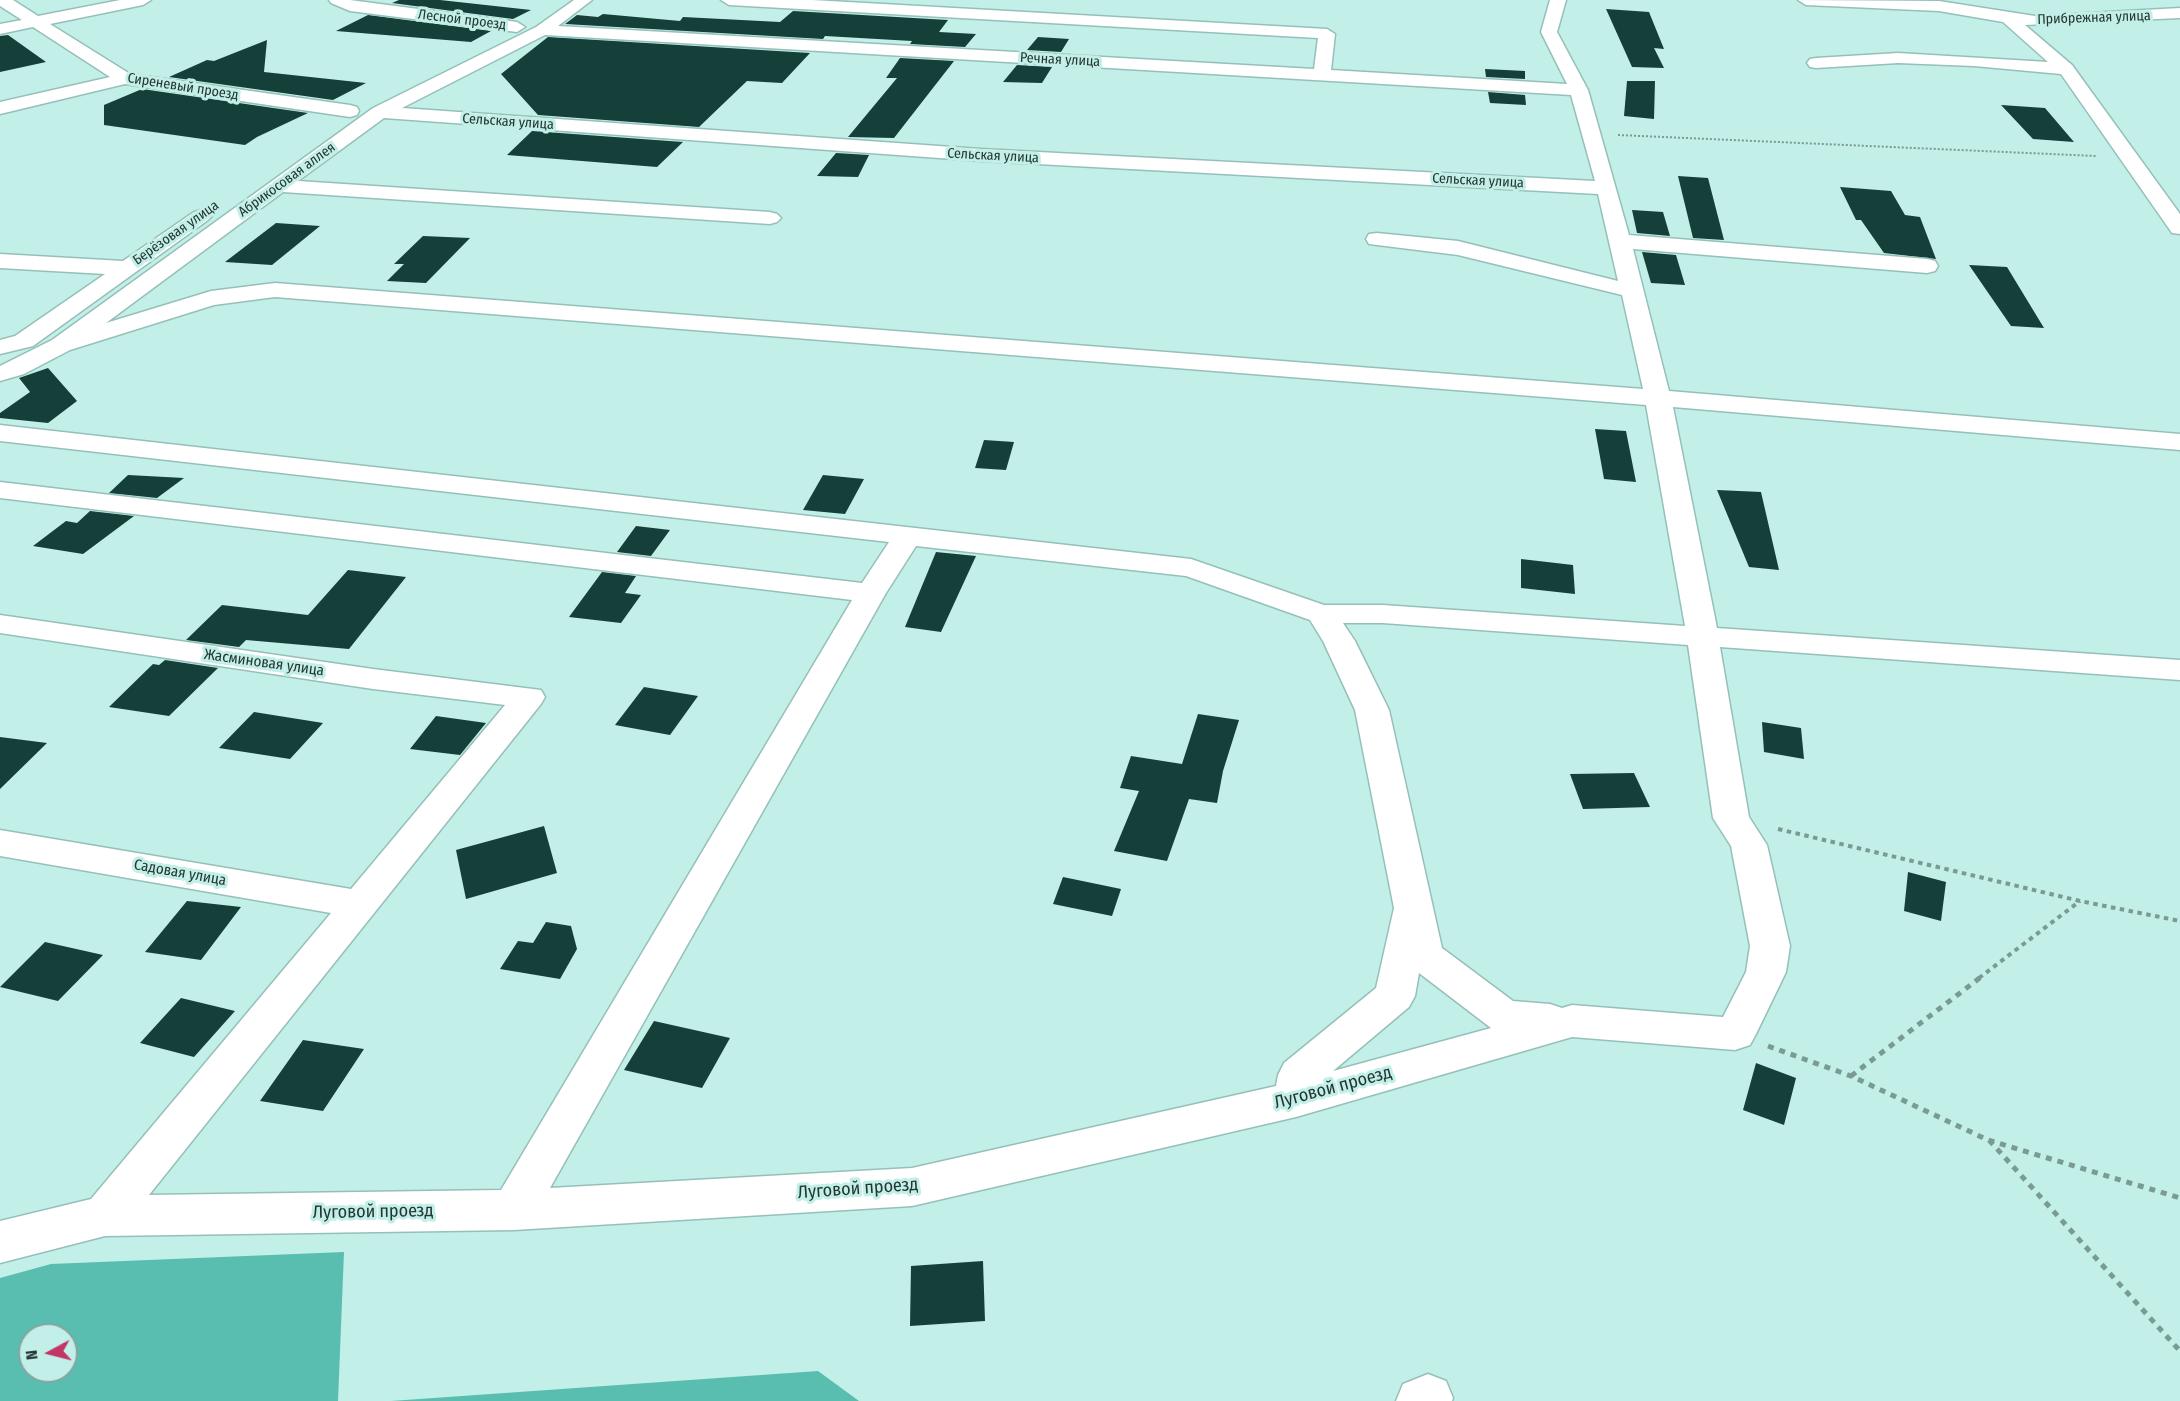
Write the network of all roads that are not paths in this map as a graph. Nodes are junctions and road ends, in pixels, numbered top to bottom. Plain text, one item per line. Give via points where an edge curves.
1 (2, 0) edge
2 (143, 0) edge
3 (337, 0) edge
4 (584, 0) edge
5 (729, 0) edge
6 (1558, 0) edge
7 (1806, 0) edge
8 (1964, 0) edge
9 (1978, 13) junction
10 (2180, 14) edge
11 (2008, 18) junction
12 (38, 21) junction
13 (517, 27) dead end
14 (0, 29) edge
15 (542, 30) junction
16 (1816, 63) dead end
17 (2066, 69) junction
18 (1322, 76) junction
19 (125, 79) junction
20 (1579, 90) junction
21 (0, 108) edge
22 (380, 112) junction
23 (275, 176) junction
24 (1607, 188) junction
25 (214, 207) dead end
26 (770, 218) dead end
27 (2178, 222) edge
28 (1377, 240) dead end
29 (1620, 241) junction
30 (0, 261) edge
31 (1927, 266) dead end
32 (126, 268) junction
33 (1632, 291) junction
34 (60, 345) junction
35 (0, 347) edge
36 (0, 374) edge
37 (1658, 398) junction
38 (0, 433) edge
39 (2180, 442) edge
40 (0, 490) edge
41 (907, 537) junction
42 (871, 593) junction
43 (1321, 614) junction
44 (0, 624) edge
45 (1703, 637) junction
46 (2180, 670) edge
47 (0, 843) edge
48 (360, 904) junction
49 (1413, 908) junction
50 (1572, 1022) junction
51 (1296, 1099) junction
52 (514, 1210) junction
53 (105, 1216) junction
54 (0, 1242) edge

1 - 12 street, Сиреневый проезд
2 - 12 street
3 - 13 street, Лесной проезд via 350,6
4 - 15 street, Абрикосовая аллея
5 - 18 street via 1328,34
6 - 20 street via 1549,32
7 - 9 street, Прибрежная улица via 1939,6
8 - 9 street
9 - 11 street, Прибрежная улица
10 - 11 street, Прибрежная улица via 2035,21
11 - 17 street
12 - 14 street
12 - 19 street, Сиреневый проезд
15 - 18 street, Речная улица
15 - 22 street, Абрикосовая аллея
16 - 17 street via 1898,58
17 - 27 street
18 - 20 street, Речная улица
19 - 21 street
19 - 23 street, Сиреневый проезд via 350,111
20 - 24 street
22 - 23 street, Абрикосовая аллея
22 - 24 street, Сельская улица via 981,155
23 - 26 street
23 - 34 street, Абрикосовая аллея
24 - 29 street
25 - 32 street, Берёзовая улица
28 - 33 street via 1458,248
29 - 31 street
29 - 33 street
30 - 32 street
32 - 35 street, Берёзовая улица via 24,341
33 - 37 street
34 - 36 street, Абрикосовая аллея
34 - 37 street via 210,298 275,290
37 - 39 street
37 - 45 street
38 - 41 street
40 - 42 street
41 - 42 street
41 - 43 street via 1191,568
42 - 52 street
43 - 45 street via 1383,614
43 - 49 street via 1339,641 1372,710
44 - 48 street, Жасминовая улица via 373,680 529,697
45 - 46 street
45 - 50 street, Луговой проезд via 1731,818 1749,845 1770,946 1766,972 1735,1034
47 - 48 street, Садовая улица
48 - 53 street
49 - 50 street via 1424,955 1504,1016
49 - 51 street via 1395,996 1299,1075
50 - 51 street, Луговой проезд
51 - 52 street, Луговой проезд via 912,1187
52 - 53 street, Луговой проезд
53 - 54 street, Луговой проезд

